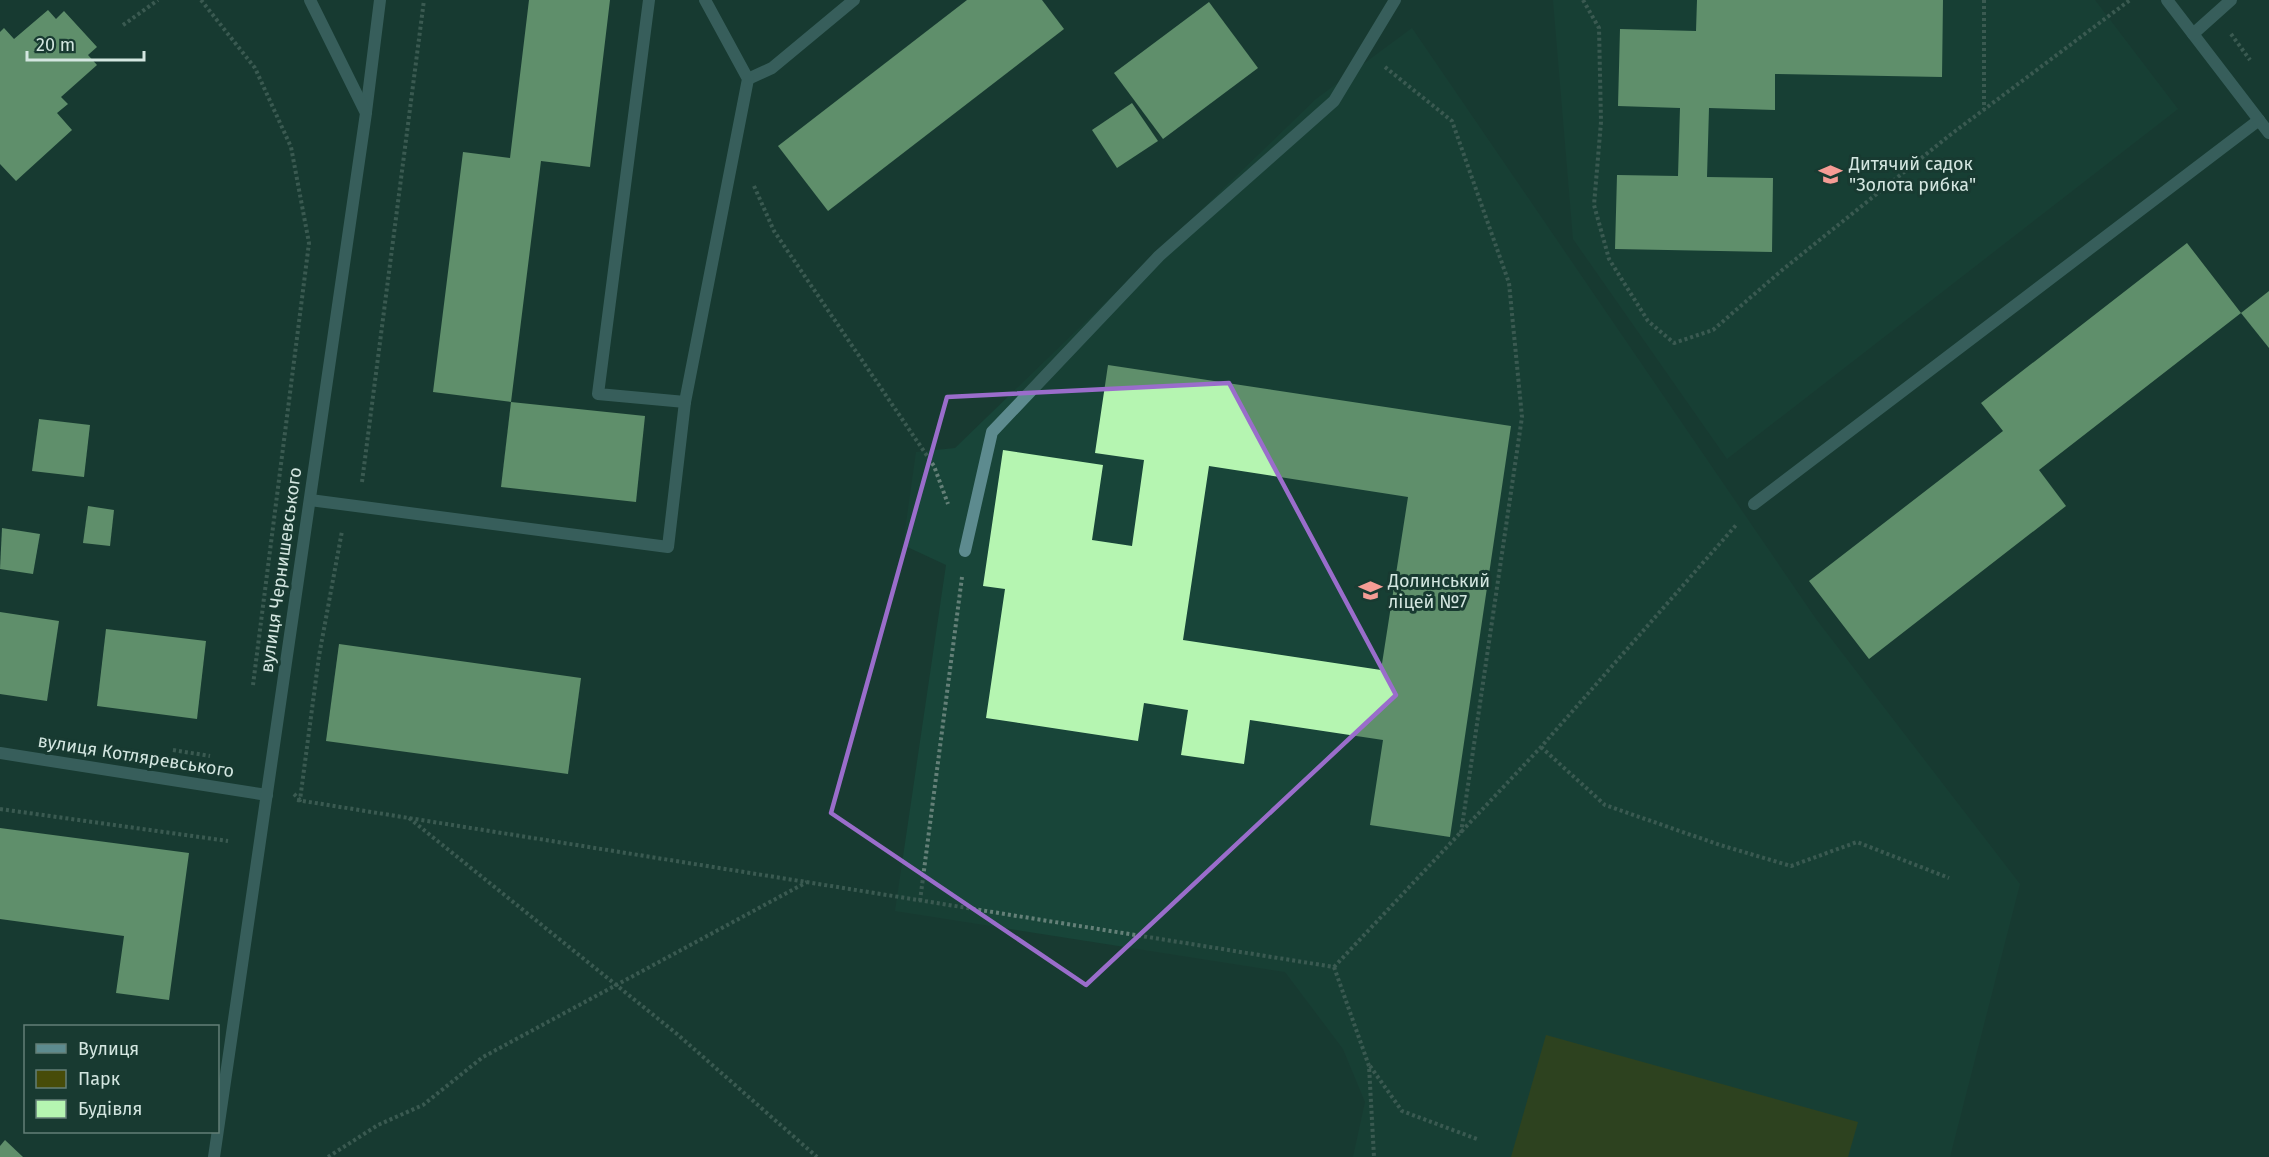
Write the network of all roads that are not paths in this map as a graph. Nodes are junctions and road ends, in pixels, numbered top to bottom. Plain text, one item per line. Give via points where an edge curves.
1 (309, 0) edge
2 (380, 0) edge
3 (649, 0) edge
4 (705, 0) edge
5 (854, 0) edge
6 (1395, 0) edge
7 (2167, 0) edge
8 (2231, 0) edge
9 (2193, 34) junction
10 (748, 79) junction
11 (366, 113) junction
12 (2259, 120) junction
13 (2269, 133) edge
14 (686, 402) junction
15 (310, 500) junction
16 (1754, 504) road end
17 (965, 551) road end
18 (0, 753) edge
19 (267, 795) junction
20 (219, 1123) edge
21 (218, 1133) edge
22 (214, 1157) edge

1 - 11 street
2 - 11 street, вулиця Чернишевського
3 - 14 street via 598,394
4 - 10 street
5 - 10 street via 772,68
6 - 17 street via 1334,101 1159,256 992,432
7 - 9 street
8 - 9 street
9 - 12 street
10 - 14 street
11 - 15 street, вулиця Чернишевського
12 - 13 street
12 - 16 street
14 - 15 street via 668,547
15 - 19 street, вулиця Чернишевського
18 - 19 street, вулиця Котляревського
19 - 20 street, вулиця Чернишевського
21 - 22 street, вулиця Чернишевського

